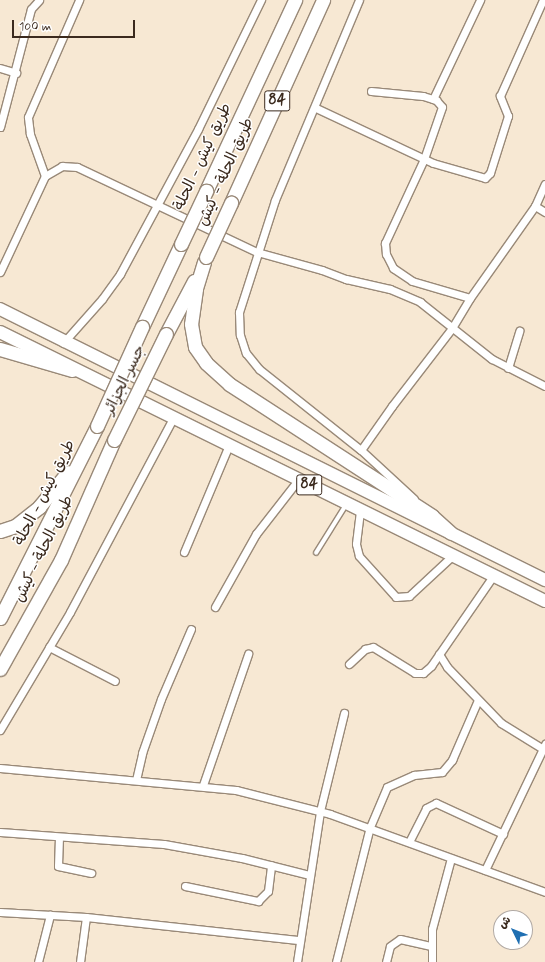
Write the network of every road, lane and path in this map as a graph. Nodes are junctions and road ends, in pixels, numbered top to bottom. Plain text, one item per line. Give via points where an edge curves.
1 (39, 0) edge
2 (79, 0) edge
3 (261, 0) edge
4 (295, 0) edge
5 (323, 0) edge
6 (359, 0) edge
7 (480, 0) edge
8 (543, 0) edge
9 (0, 68) edge
10 (16, 73) junction
11 (371, 91) dead end
12 (433, 99) junction
13 (316, 108) junction
14 (0, 127) edge
15 (424, 159) junction
16 (45, 176) junction
17 (545, 184) edge
18 (158, 205) junction
19 (535, 206) junction
20 (545, 212) edge
21 (256, 252) junction
22 (205, 260) junction
23 (0, 272) edge
24 (470, 298) junction
25 (0, 309) edge
26 (142, 328) joint
27 (452, 328) junction
28 (519, 331) dead end
29 (0, 332) edge
30 (166, 334) joint
31 (64, 343) junction
32 (0, 349) edge
33 (508, 368) junction
34 (72, 370) junction
35 (545, 386) edge
36 (173, 418) junction
37 (97, 426) joint
38 (114, 440) joint
39 (89, 443) junction
40 (229, 445) junction
41 (361, 450) junction
42 (298, 480) junction
43 (347, 504) junction
44 (360, 511) junction
45 (432, 516) junction
46 (0, 531) edge
47 (451, 533) junction
48 (184, 552) dead end
49 (316, 553) dead end
50 (452, 556) junction
51 (518, 566) junction
52 (493, 576) junction
53 (542, 578) edge
54 (508, 583) junction
55 (530, 594) junction
56 (545, 601) edge
57 (214, 607) dead end
58 (0, 618) edge
59 (191, 629) dead end
60 (49, 647) junction
61 (248, 654) dead end
62 (439, 654) junction
63 (349, 664) dead end
64 (0, 669) edge
65 (115, 681) dead end
66 (478, 700) junction
67 (344, 713) dead end
68 (0, 730) edge
69 (544, 747) edge
70 (0, 768) edge
71 (136, 780) junction
72 (203, 785) junction
73 (320, 811) junction
74 (370, 827) junction
75 (0, 832) edge
76 (502, 834) junction
77 (59, 837) junction
78 (409, 842) junction
79 (451, 858) junction
80 (271, 866) junction
81 (485, 870) junction
82 (92, 873) dead end
83 (309, 876) junction
84 (185, 886) dead end
85 (545, 892) edge
86 (0, 912) edge
87 (50, 915) junction
88 (86, 917) junction
89 (298, 940) junction
90 (432, 946) junction
91 (38, 962) edge
92 (80, 962) edge
93 (297, 962) edge
94 (336, 962) edge
95 (386, 962) edge
96 (432, 962) edge

1 - 10 street via 32,10
2 - 16 street via 28,117 30,134
3 - 18 street
4 - 26 highway, طريق كيش - الحلة / 84, bridge
5 - 22 highway, طريق الحلة - كيش / 84, bridge
6 - 13 street
7 - 12 street
8 - 15 street via 500,96 508,116 488,177 473,176
9 - 10 street
10 - 14 street
11 - 12 street via 411,93
12 - 15 street via 442,107
13 - 15 street
13 - 21 street via 275,200
15 - 24 street via 385,243 386,254 393,268 412,281
16 - 18 street via 62,166 77,167
16 - 23 street
17 - 19 street
18 - 21 street
18 - 31 street via 114,283
19 - 20 street
19 - 24 street
21 - 27 street via 390,290 420,302
21 - 41 street via 239,312 240,335 246,353 270,379
22 - 30 highway, طريق الحلة - كيش
22 - 45 highway via 196,289 190,324 195,347 206,363 229,384
24 - 27 street
25 - 31 main road
26 - 37 highway, جسر الجزائر / 84, bridge
27 - 33 street
27 - 41 street
28 - 33 street
29 - 34 main road
30 - 38 highway, جسر الجزائر, bridge
31 - 47 main road
32 - 34 highway
33 - 35 street
34 - 36 main road, 84
36 - 40 main road, 84
36 - 60 street
37 - 39 highway, طريق كيش - الحلة / 84
38 - 64 highway, طريق الحلة - كيش via 61,560
39 - 46 highway via 39,507 15,526
39 - 58 highway, طريق كيش - الحلة
40 - 42 main road, 84
40 - 48 street
41 - 45 street
42 - 43 main road, 84
42 - 57 street via 256,534
43 - 44 main road, 84
43 - 49 lane
44 - 50 main road, 84
44 - 50 street via 356,544 359,556 396,597 409,596
45 - 47 highway
47 - 51 main road
50 - 52 main road, 84
51 - 53 main road
51 - 54 main road via 518,577
52 - 54 main road, 84
52 - 62 street
53 - 55 main road via 529,583
54 - 55 main road, 84
55 - 56 main road, 84
59 - 71 street via 160,699
60 - 65 street
60 - 68 street
61 - 72 street
62 - 63 street via 423,673 415,672 372,647 364,650
62 - 66 street
66 - 69 street via 501,723
66 - 74 street via 452,760 442,772 414,775 387,787
67 - 73 street
69 - 76 street
70 - 71 street
71 - 72 street
72 - 73 street via 236,790
73 - 74 street
73 - 83 street
74 - 78 street
74 - 94 street
75 - 77 street
76 - 78 street via 436,803 426,808
76 - 81 street
77 - 80 street via 164,844
77 - 82 street via 58,866
78 - 79 street
79 - 81 street
79 - 90 street via 432,928
80 - 83 street
80 - 84 street via 268,891 258,901
81 - 85 street
83 - 89 street
86 - 87 street
87 - 88 street
87 - 91 street
88 - 89 street
88 - 92 street
89 - 93 street
90 - 95 street via 400,939 390,946
90 - 96 street

